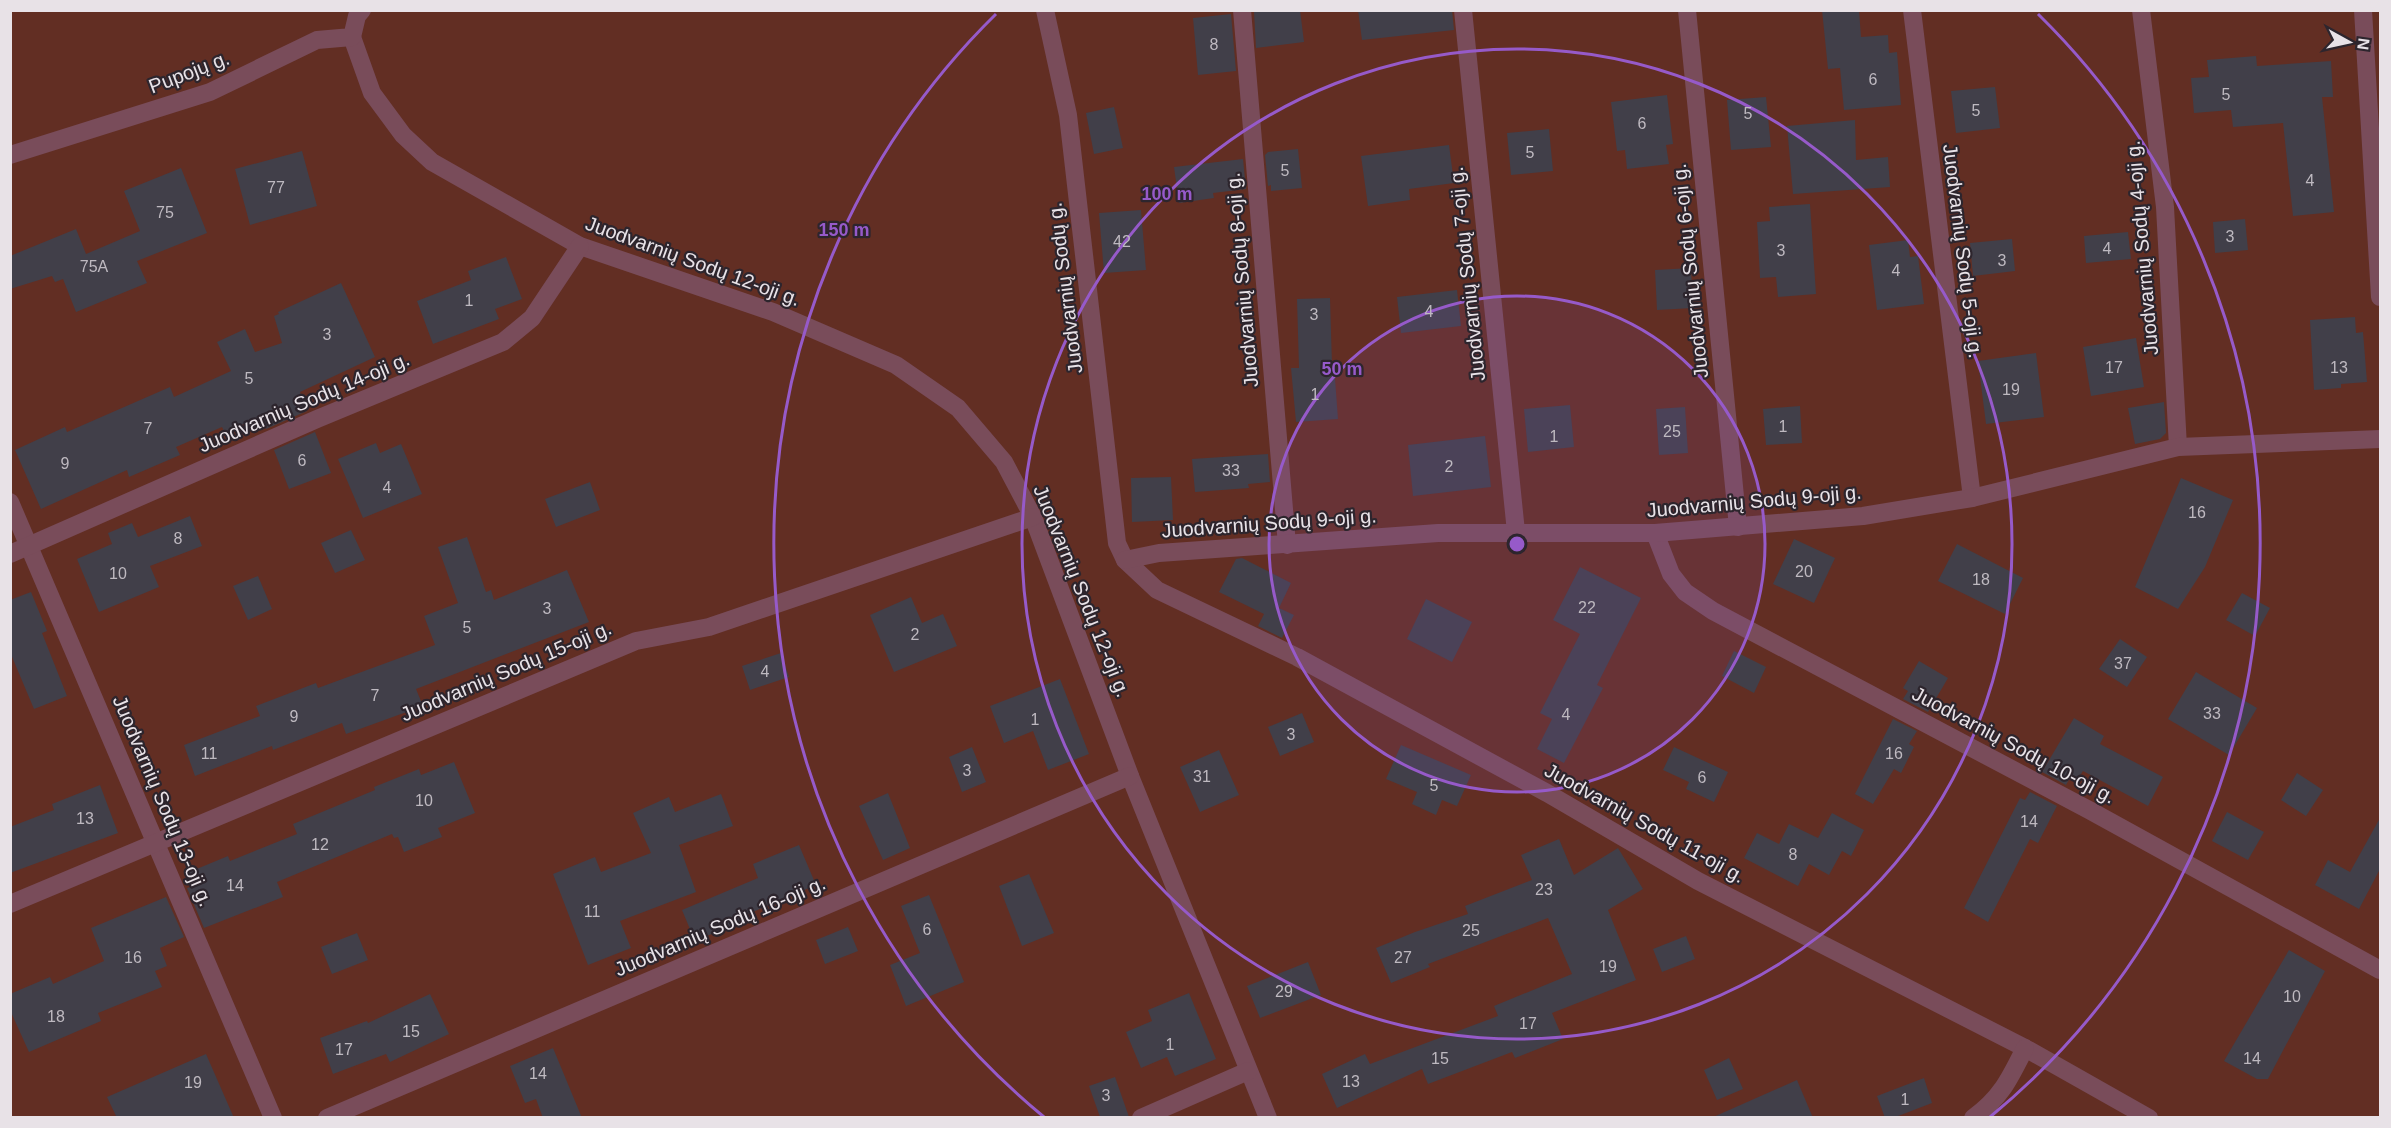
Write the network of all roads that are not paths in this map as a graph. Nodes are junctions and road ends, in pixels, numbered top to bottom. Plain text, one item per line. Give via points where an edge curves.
1 (362, 10) edge
2 (1045, 10) edge
3 (1242, 10) edge
4 (1463, 10) edge
5 (1688, 10) edge
6 (1912, 10) edge
7 (2141, 10) edge
8 (2363, 10) edge
9 (352, 36) junction
10 (10, 155) edge
11 (580, 246) junction
12 (2380, 297) edge
13 (2380, 439) edge
14 (2178, 447) junction
15 (1972, 498) junction
16 (10, 502) edge
17 (1033, 517) junction
18 (1738, 527) junction
19 (1516, 532) junction
20 (1655, 533) junction
21 (1287, 545) junction
22 (30, 546) junction
23 (10, 554) edge
24 (1125, 560) junction
25 (1130, 776) junction
26 (156, 843) junction
27 (10, 904) edge
28 (2380, 970) edge
29 (2025, 1048) junction
30 (1248, 1071) junction
31 (273, 1118) edge
32 (327, 1118) edge
33 (1141, 1118) edge
34 (1268, 1118) edge
35 (1973, 1118) edge
36 (2149, 1118) edge

1 - 9 street
2 - 24 street, Juodvarnių Sodų g. via 1068,115 1116,543
3 - 21 street, Juodvarnių Sodų 8-oji g.
4 - 19 street, Juodvarnių Sodų 7-oji g.
5 - 18 street, Juodvarnių Sodų 6-oji g.
6 - 15 street, Juodvarnių Sodų 5-oji g.
7 - 14 street, Juodvarnių Sodų 4-oji g. via 2165,207
8 - 12 street
9 - 10 street, Pupojų g. via 317,40 210,92
9 - 11 street, Juodvarnių Sodų 12-oji g. via 372,93 403,135 432,162
11 - 17 street, Juodvarnių Sodų 12-oji g. via 773,312 896,365 958,408 1004,462
11 - 22 street, Juodvarnių Sodų 14-oji g. via 532,318 503,342
13 - 14 street, Juodvarnių Sodų 9-oji g.
14 - 15 street, Juodvarnių Sodų 9-oji g.
15 - 18 street, Juodvarnių Sodų 9-oji g. via 1863,516
16 - 22 street, Juodvarnių Sodų 13-oji g.
17 - 25 street, Juodvarnių Sodų 12-oji g.
17 - 26 street, Juodvarnių Sodų 15-oji g. via 709,627 636,641
18 - 20 street, Juodvarnių Sodų 9-oji g.
19 - 20 street, Juodvarnių Sodų 9-oji g.
19 - 21 street, Juodvarnių Sodų 9-oji g. via 1438,533
20 - 28 street, Juodvarnių Sodų 10-oji g. via 1671,574 1685,592 1713,611
21 - 24 street, Juodvarnių Sodų 9-oji g. via 1159,553
22 - 23 street, Juodvarnių Sodų 14-oji g.
22 - 26 street, Juodvarnių Sodų 13-oji g.
24 - 29 street, Juodvarnių Sodų 11-oji g. via 1157,590 1297,657 1698,881
25 - 30 street, Juodvarnių Sodų 12-oji g.
25 - 32 street, Juodvarnių Sodų 16-oji g.
26 - 27 street, Juodvarnių Sodų 15-oji g.
26 - 31 street, Juodvarnių Sodų 13-oji g.
29 - 35 street via 2005,1087
29 - 36 street, Juodvarnių Sodų 11-oji g.
30 - 33 street
30 - 34 street, Juodvarnių Sodų 12-oji g.

